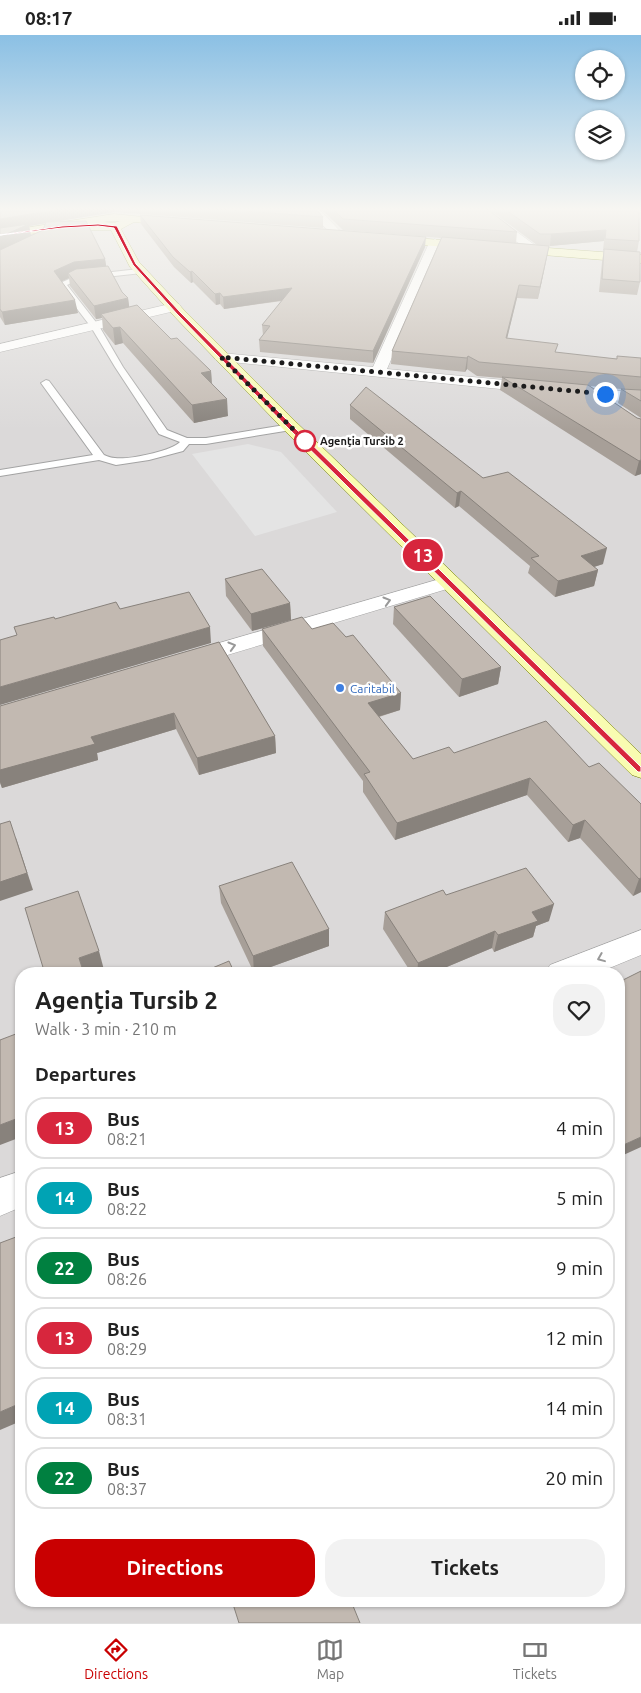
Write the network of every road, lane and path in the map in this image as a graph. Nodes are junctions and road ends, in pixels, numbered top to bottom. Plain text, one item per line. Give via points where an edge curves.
1 (64, 282) edge
2 (150, 282) edge
3 (418, 282) edge
4 (174, 307) junction
5 (95, 326) junction
6 (0, 348) edge
7 (221, 357) junction
8 (378, 373) junction
9 (46, 383) dead end
10 (587, 392) junction
11 (641, 398) edge
12 (619, 413) edge
13 (291, 427) junction
14 (186, 441) junction
15 (100, 457) junction
16 (0, 473) edge
17 (450, 582) junction
18 (170, 664) edge
19 (641, 769) edge
20 (641, 942) edge
21 (578, 967) edge
22 (15, 1191) edge
23 (0, 1197) edge

1 - 5 lane
2 - 4 main road
3 - 8 street
4 - 5 street
4 - 7 main road
5 - 6 street
5 - 14 lane via 163,431
7 - 8 street
7 - 13 main road
8 - 10 street
9 - 15 lane
10 - 11 street
10 - 12 street
13 - 14 lane via 230,438
13 - 17 main road
14 - 15 lane via 179,449 149,457 116,461
15 - 16 lane
18 -> 17 street
17 - 19 main road
20 -> 21 street
22 - 23 street

